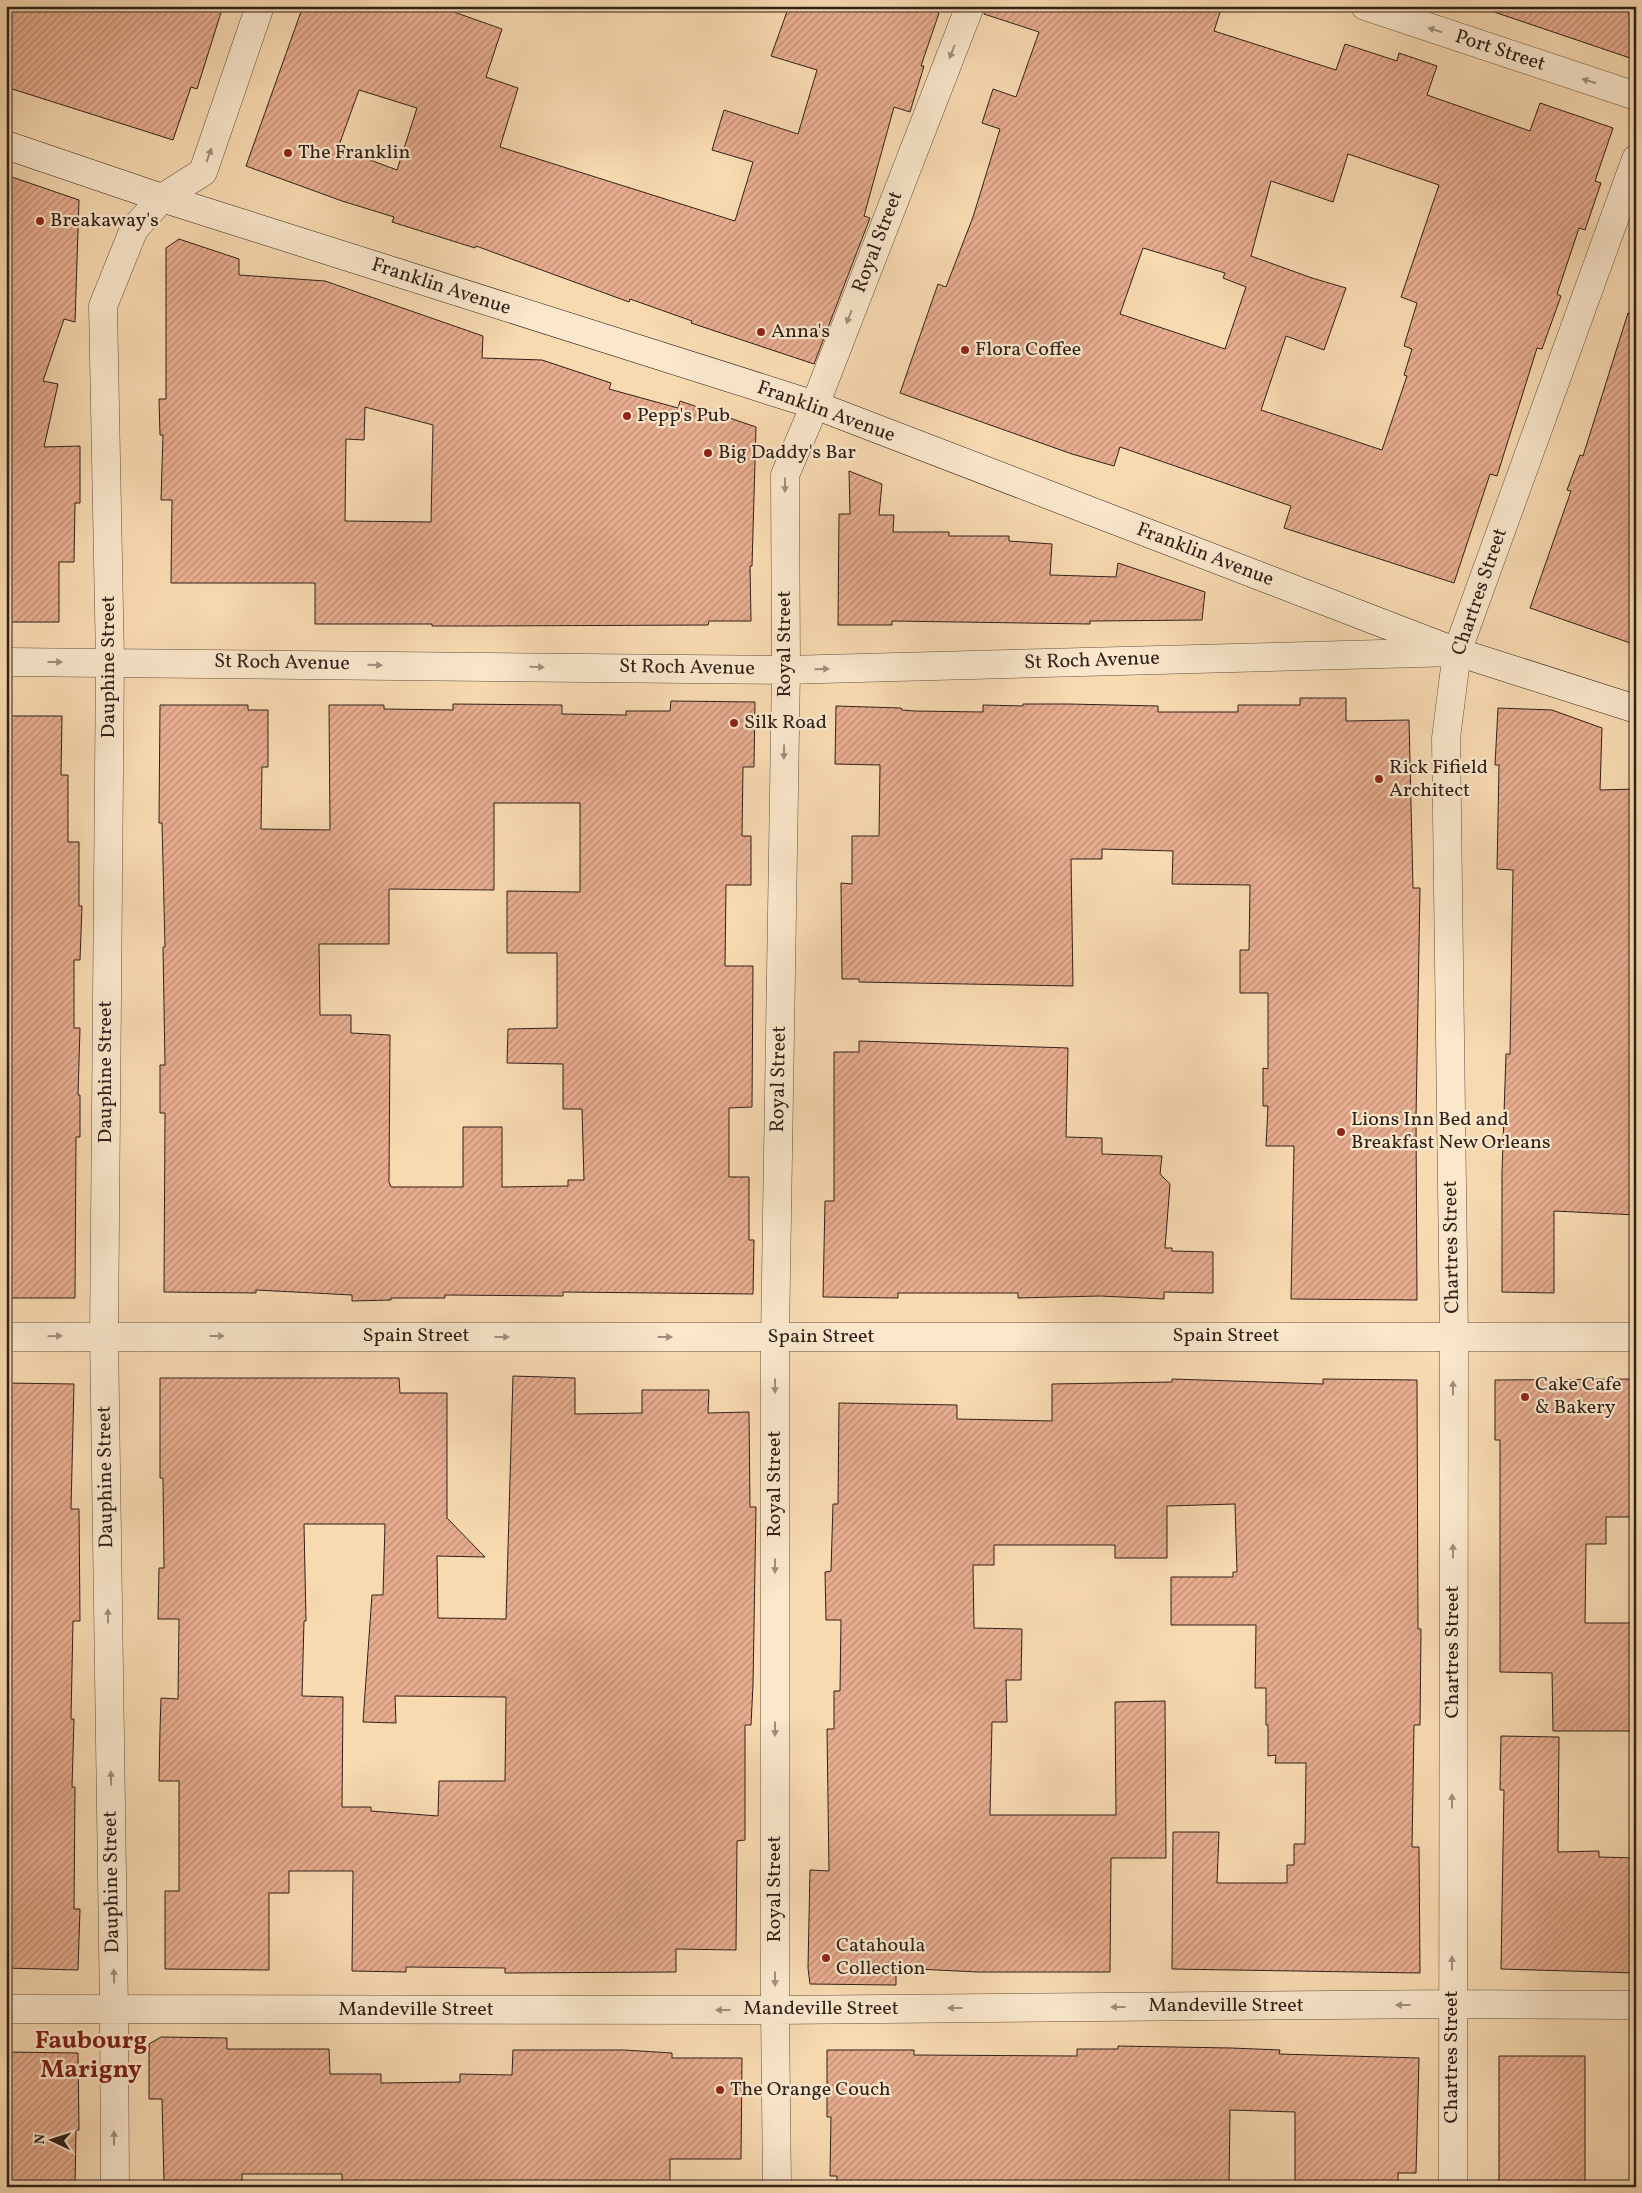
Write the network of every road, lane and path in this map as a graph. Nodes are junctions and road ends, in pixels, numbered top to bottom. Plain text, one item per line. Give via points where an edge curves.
1 (260, 6) edge
2 (970, 6) edge
3 (1365, 6) edge
4 (1636, 96) edge
5 (6, 145) edge
6 (1636, 159) edge
7 (162, 198) junction
8 (815, 405) junction
9 (1457, 652) junction
10 (110, 661) junction
11 (6, 662) edge
12 (786, 670) junction
13 (1636, 709) edge
14 (104, 1335) junction
15 (1454, 1336) junction
16 (6, 1337) edge
17 (775, 1337) junction
18 (1636, 1337) edge
19 (1452, 2004) junction
20 (1636, 2005) edge
21 (6, 2010) edge
22 (114, 2010) junction
23 (775, 2010) junction
24 (114, 2187) edge
25 (777, 2187) edge
26 (1453, 2187) edge

7 -> 1 street, Dauphine Street via 203,172
2 -> 8 street, Royal Street
4 -> 3 street, Port Street
5 - 7 street, Franklin Avenue
6 - 9 street, Chartres Street
7 - 8 street, Franklin Avenue
7 - 10 street, Dauphine Street via 134,229 103,306
8 - 9 street, Franklin Avenue
8 -> 12 street, Royal Street via 785,475
12 -> 9 street, St Roch Avenue
9 - 13 street, Franklin Avenue
9 - 15 street, Chartres Street via 1446,738
11 -> 10 street, St Roch Avenue
10 -> 12 street, St Roch Avenue
10 - 14 street, Dauphine Street
12 -> 17 street, Royal Street
16 -> 14 street, Spain Street
14 -> 17 street, Spain Street
22 -> 14 street, Dauphine Street
15 - 17 street, Spain Street
15 - 18 street, Spain Street
19 -> 15 street, Chartres Street
17 -> 23 street, Royal Street
19 - 20 street, Mandeville Street
19 -> 23 street, Mandeville Street
19 - 26 street, Chartres Street
21 - 22 street, Mandeville Street
23 -> 22 street, Mandeville Street
24 -> 22 street, Dauphine Street
23 - 25 street, Royal Street

